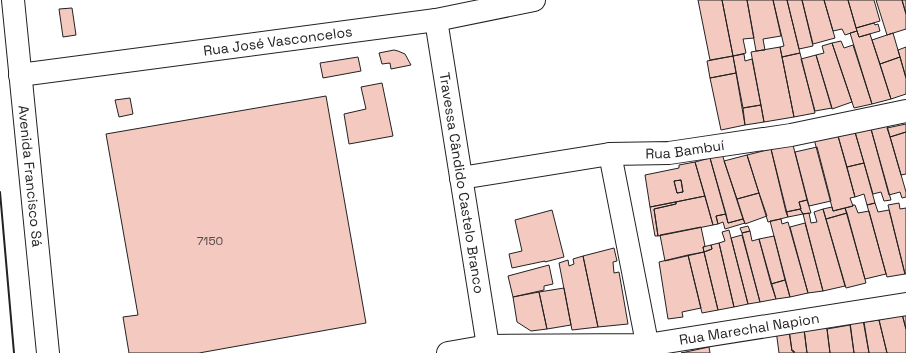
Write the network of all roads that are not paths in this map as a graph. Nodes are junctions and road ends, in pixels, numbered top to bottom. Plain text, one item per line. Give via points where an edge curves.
1 (13, 0) edge
2 (534, 0) edge
3 (436, 20) junction
4 (20, 75) junction
5 (906, 112) edge
6 (610, 154) junction
7 (462, 178) junction
8 (906, 304) edge
9 (488, 346) junction
10 (648, 349) edge
11 (48, 353) edge
12 (448, 353) edge

1 - 4 street, Avenida Francisco Sá
2 - 3 street, Rua José Vasconcelos
3 - 4 street, Rua José Vasconcelos
3 - 7 street, Travessa Cândido Castelo Branco
4 - 11 street, Avenida Francisco Sá
5 - 6 street, Rua Bambuí via 791,135 669,153
6 - 7 street, Rua Bambuí
6 - 10 street
7 - 9 street, Travessa Cândido Castelo Branco
8 - 10 street, Rua Marechal Napion
9 - 10 street, Rua Marechal Napion
9 - 12 street, Rua Marechal Napion

